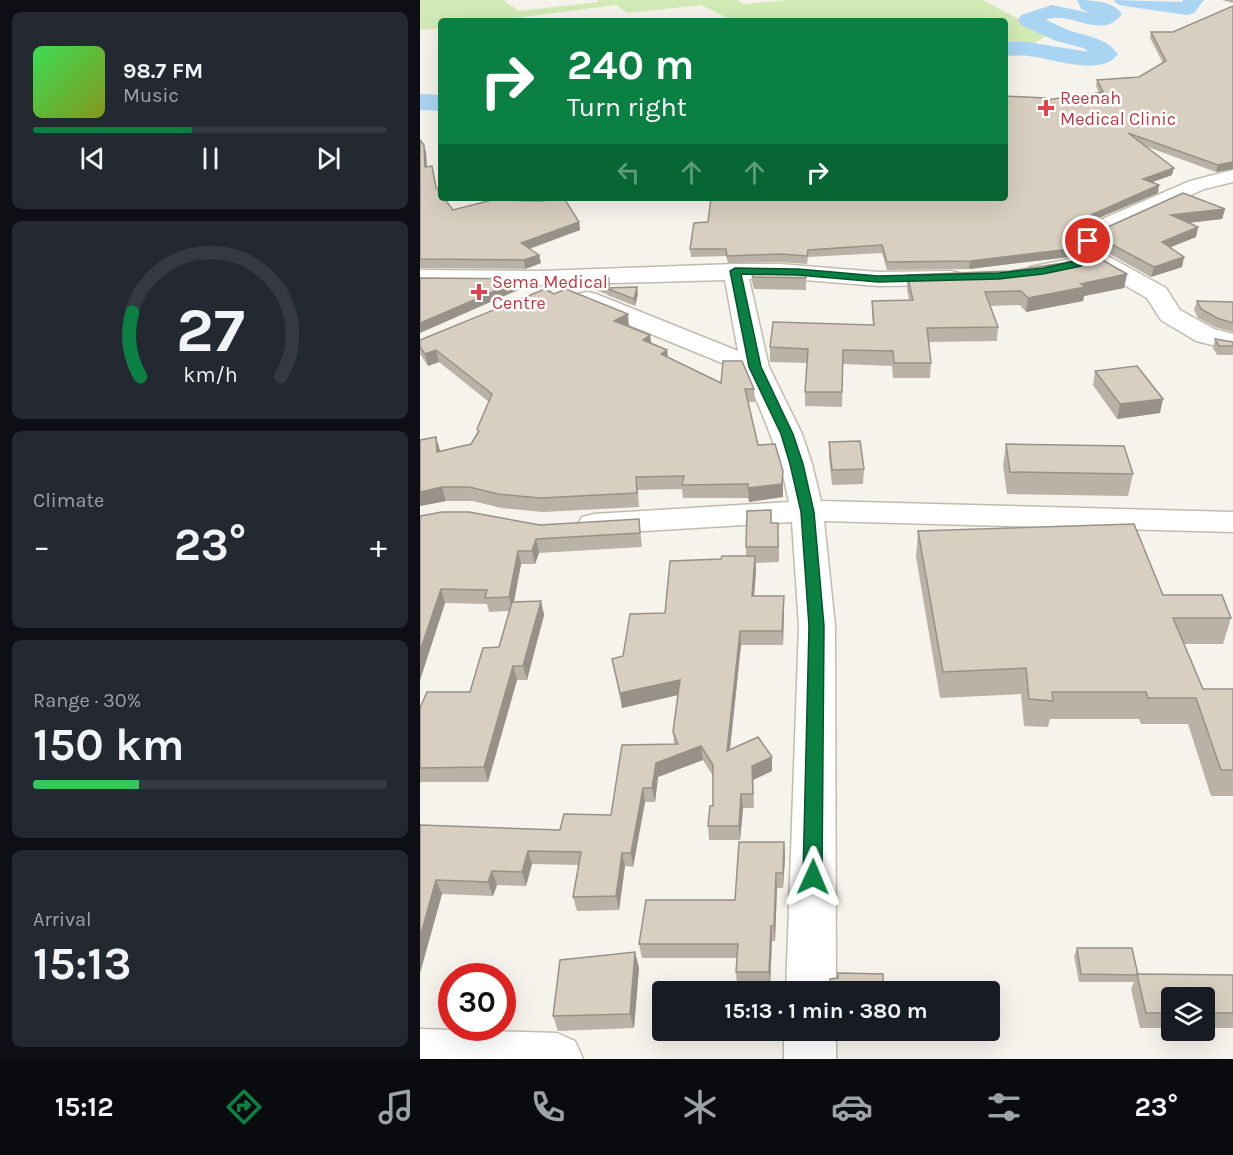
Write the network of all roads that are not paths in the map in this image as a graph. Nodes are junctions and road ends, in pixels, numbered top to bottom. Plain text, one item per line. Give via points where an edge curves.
1 (1233, 176) edge
2 (1086, 254) junction
3 (735, 271) junction
4 (1021, 273) edge
5 (420, 277) edge
6 (969, 278) edge
7 (549, 282) junction
8 (518, 303) edge
9 (1233, 342) edge
10 (755, 367) junction
11 (807, 512) junction
12 (1233, 522) edge
13 (563, 525) edge
14 (811, 981) edge
15 (810, 1041) edge
16 (420, 1054) edge
17 (557, 1059) edge
18 (810, 1059) edge

1 - 2 street via 1197,185 1099,229 1080,248
2 - 4 street via 1078,264
2 - 9 street via 1156,293 1170,315 1205,335
3 - 6 street via 878,279
3 - 7 street
3 - 10 street
5 - 7 street
7 - 8 street
7 - 10 street
10 - 11 street via 787,434
11 - 12 street
11 - 13 street
11 - 14 street via 817,626
15 - 18 street
16 - 17 street

